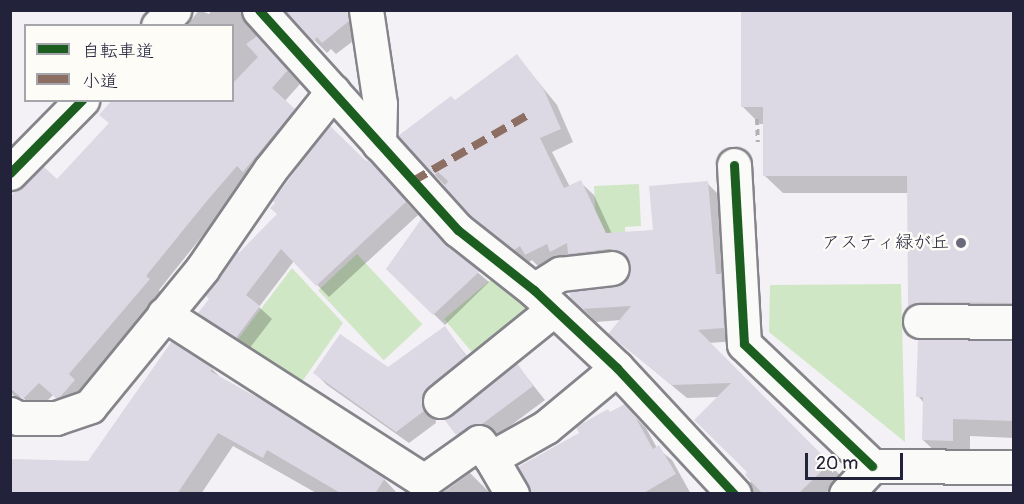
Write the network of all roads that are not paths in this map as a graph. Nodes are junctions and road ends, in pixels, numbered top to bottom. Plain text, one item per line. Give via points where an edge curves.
1 (174, 10) edge
2 (259, 10) edge
3 (366, 10) edge
4 (161, 24) edge
5 (333, 91) junction
6 (80, 102) edge
7 (379, 144) junction
8 (734, 165) dead end
9 (10, 173) edge
10 (612, 268) dead end
11 (544, 299) junction
12 (164, 314) junction
13 (920, 321) dead end
14 (1014, 322) edge
15 (617, 368) junction
16 (440, 400) dead end
17 (10, 414) edge
18 (491, 458) junction
19 (872, 466) junction
20 (1014, 467) edge
21 (512, 494) edge
22 (734, 494) edge
23 (846, 494) edge

1 - 4 street
2 - 5 street
3 - 7 street via 380,104
5 - 7 street
5 - 12 street via 270,170 202,269
6 - 9 street
7 - 11 street via 458,230
8 - 19 street via 744,344
10 - 11 street via 560,274
11 - 15 street
11 - 16 street
12 - 17 street via 90,406 56,418 18,418
12 - 18 street via 424,481 479,442
13 - 14 street
15 - 18 street via 546,428
15 - 22 street
18 - 21 street
19 - 20 street
19 - 23 street

